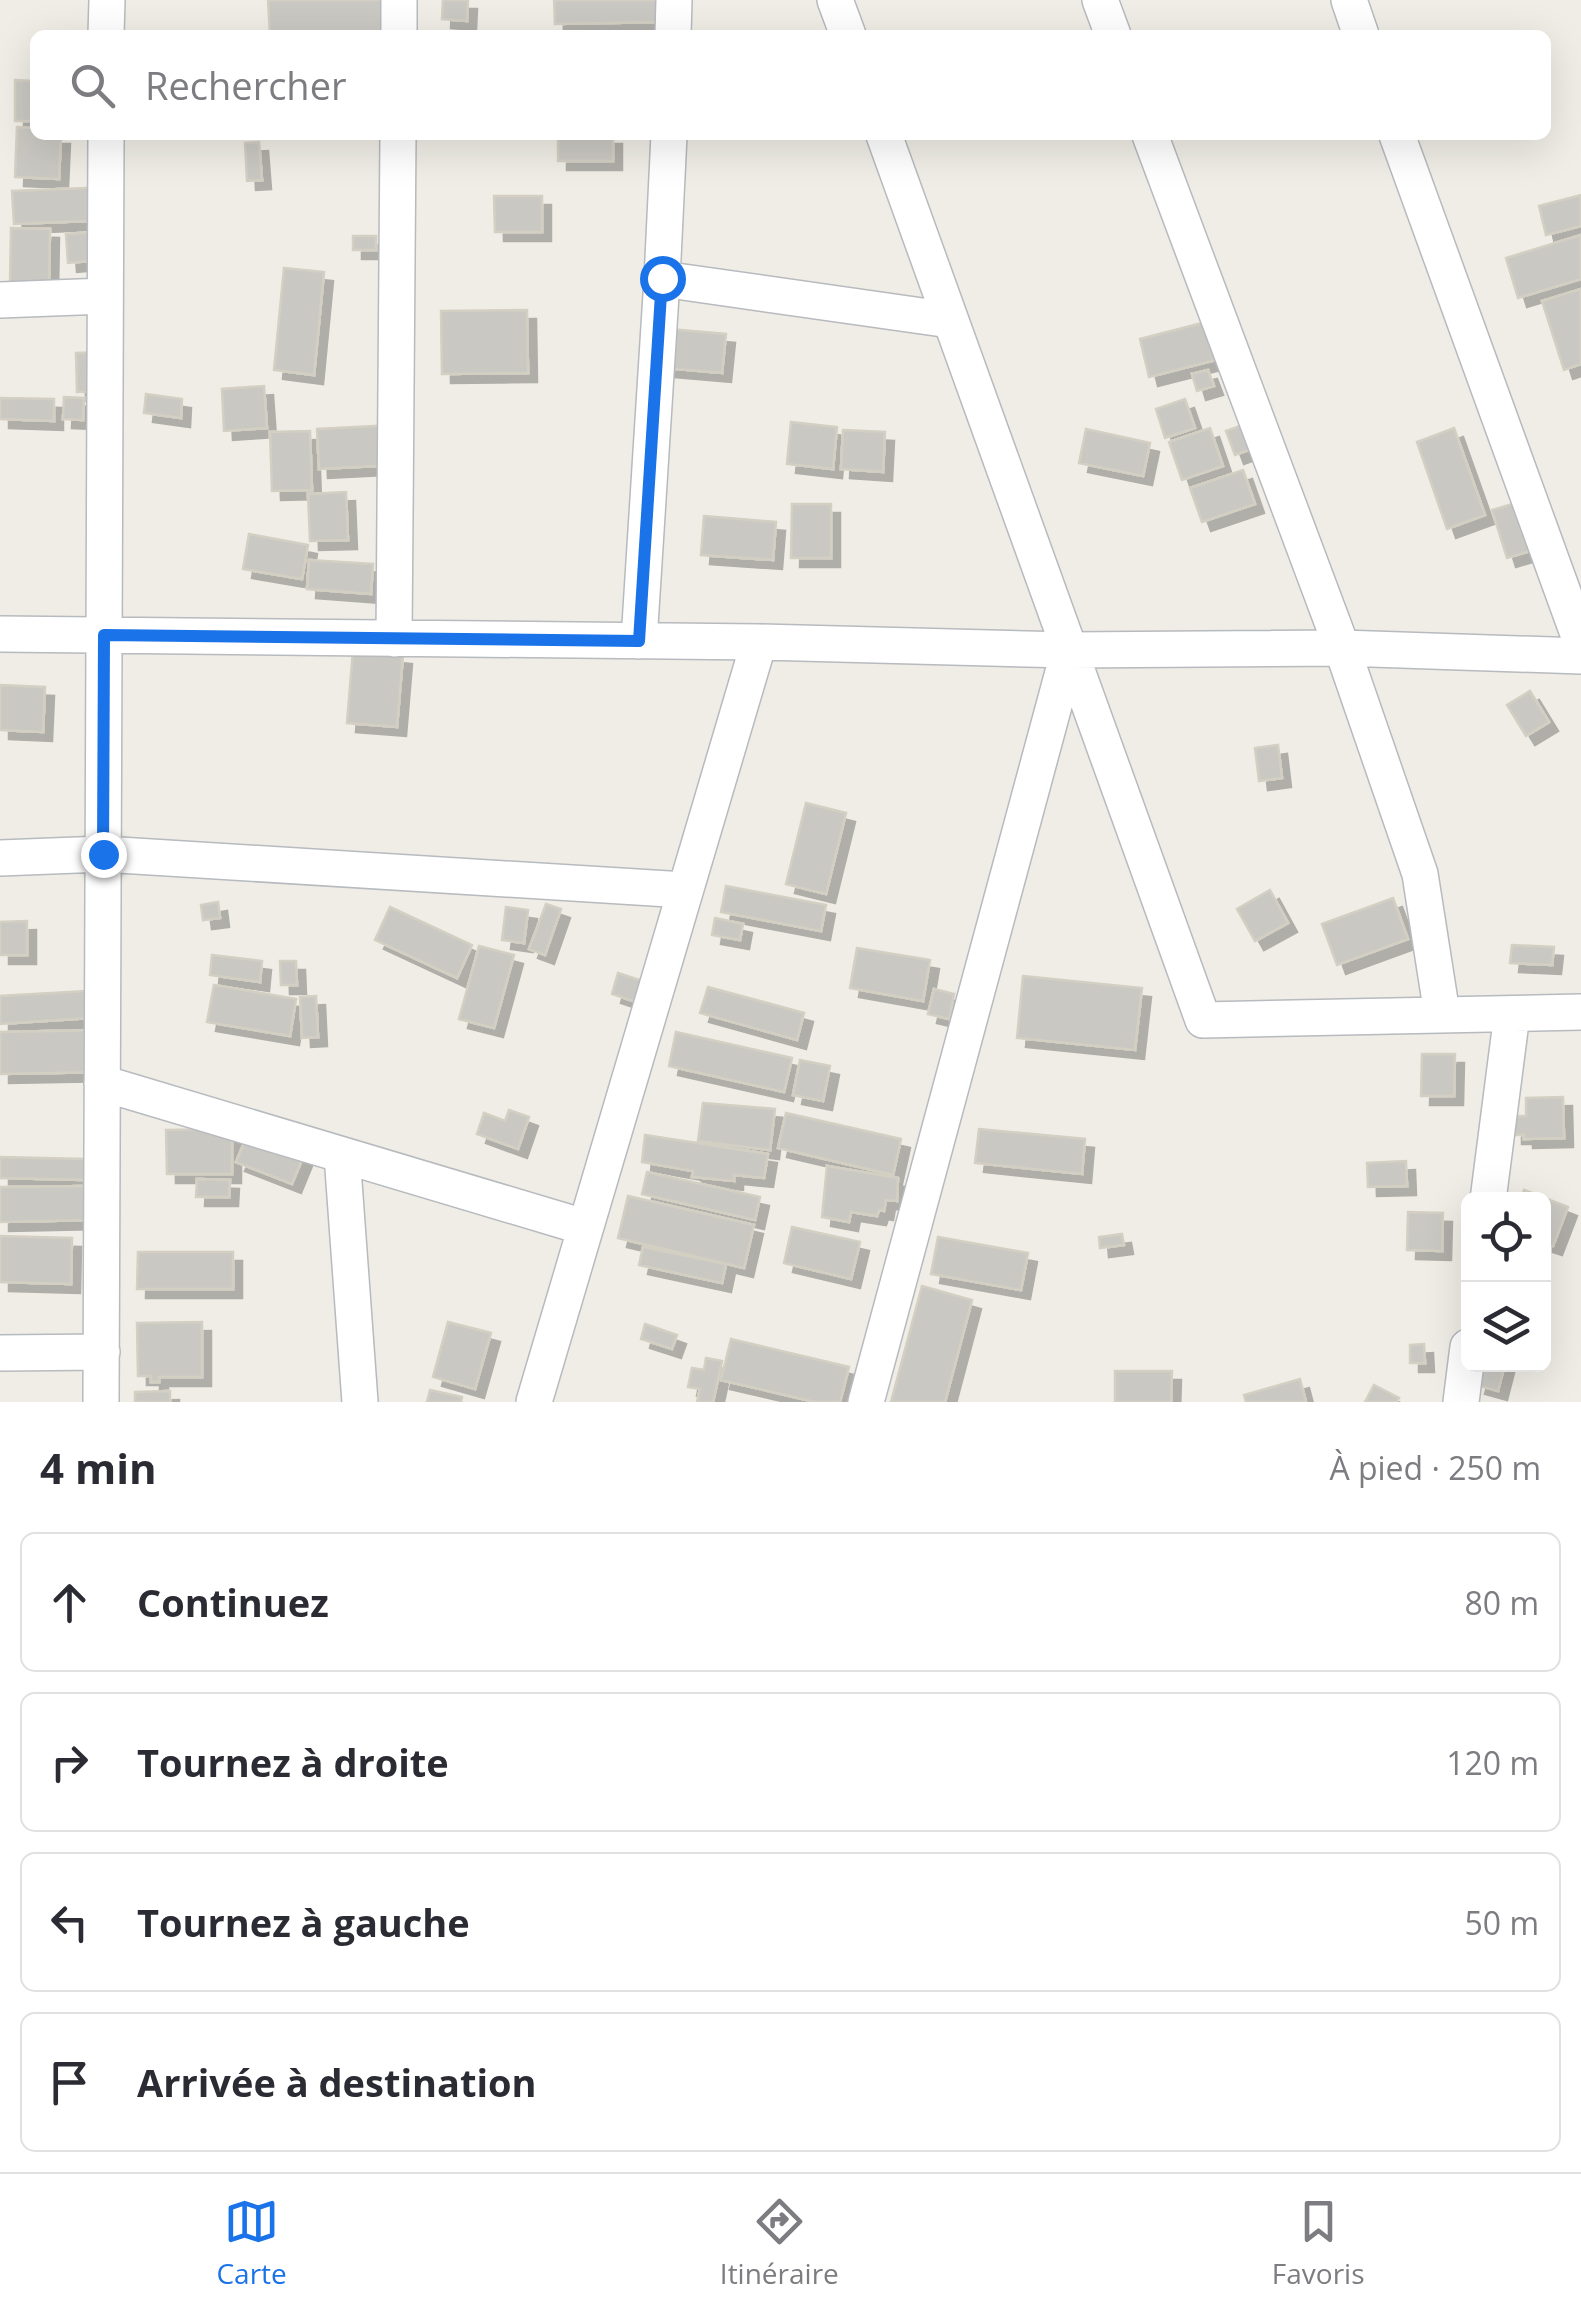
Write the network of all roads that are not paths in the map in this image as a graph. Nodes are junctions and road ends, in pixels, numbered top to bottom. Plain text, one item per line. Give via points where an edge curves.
1 (106, 0) edge
2 (399, 0) edge
3 (674, 0) edge
4 (835, 0) edge
5 (1100, 0) edge
6 (1348, 0) edge
7 (106, 30) edge
8 (399, 30) edge
9 (673, 30) edge
10 (846, 30) edge
11 (1111, 30) edge
12 (1359, 30) edge
13 (106, 140) edge
14 (398, 140) edge
15 (668, 140) edge
16 (886, 140) edge
17 (1152, 140) edge
18 (1400, 140) edge
19 (662, 278) junction
20 (105, 296) junction
21 (0, 300) edge
22 (950, 320) junction
23 (0, 634) edge
24 (104, 635) junction
25 (394, 640) junction
26 (639, 641) junction
27 (759, 642) junction
28 (1581, 642) edge
29 (1342, 648) junction
30 (1070, 650) junction
31 (1581, 656) edge
32 (103, 854) junction
33 (0, 858) edge
34 (685, 890) junction
35 (1581, 1012) edge
36 (1442, 1014) junction
37 (1512, 1014) junction
38 (102, 1084) junction
39 (342, 1156) junction
40 (1489, 1192) edge
41 (584, 1227) junction
42 (102, 1352) junction
43 (0, 1353) edge
44 (1465, 1372) edge
45 (102, 1402) edge
46 (360, 1402) edge
47 (534, 1402) edge
48 (866, 1402) edge
49 (1461, 1402) edge

1 - 7 street
2 - 8 street
3 - 9 street
4 - 10 street
5 - 11 street
6 - 12 street
13 - 20 street
14 - 25 street
15 - 19 street
16 - 22 street
17 - 29 street
18 - 28 street
19 - 22 street
19 - 26 street
20 - 21 street
20 - 24 street
22 - 30 street
23 - 24 street
24 - 25 street
24 - 32 street
25 - 26 street
26 - 27 street
27 - 30 street
27 - 34 street
29 - 30 street
29 - 31 street
29 - 36 street via 1420,874
30 - 36 street via 1203,1020
30 - 48 street
32 - 33 street
32 - 34 street
32 - 38 street
34 - 41 street
35 - 37 street
36 - 37 street
37 - 40 street
38 - 39 street
38 - 42 street
39 - 41 street
39 - 46 street
41 - 47 street
42 - 43 street
42 - 45 street
44 - 49 street

